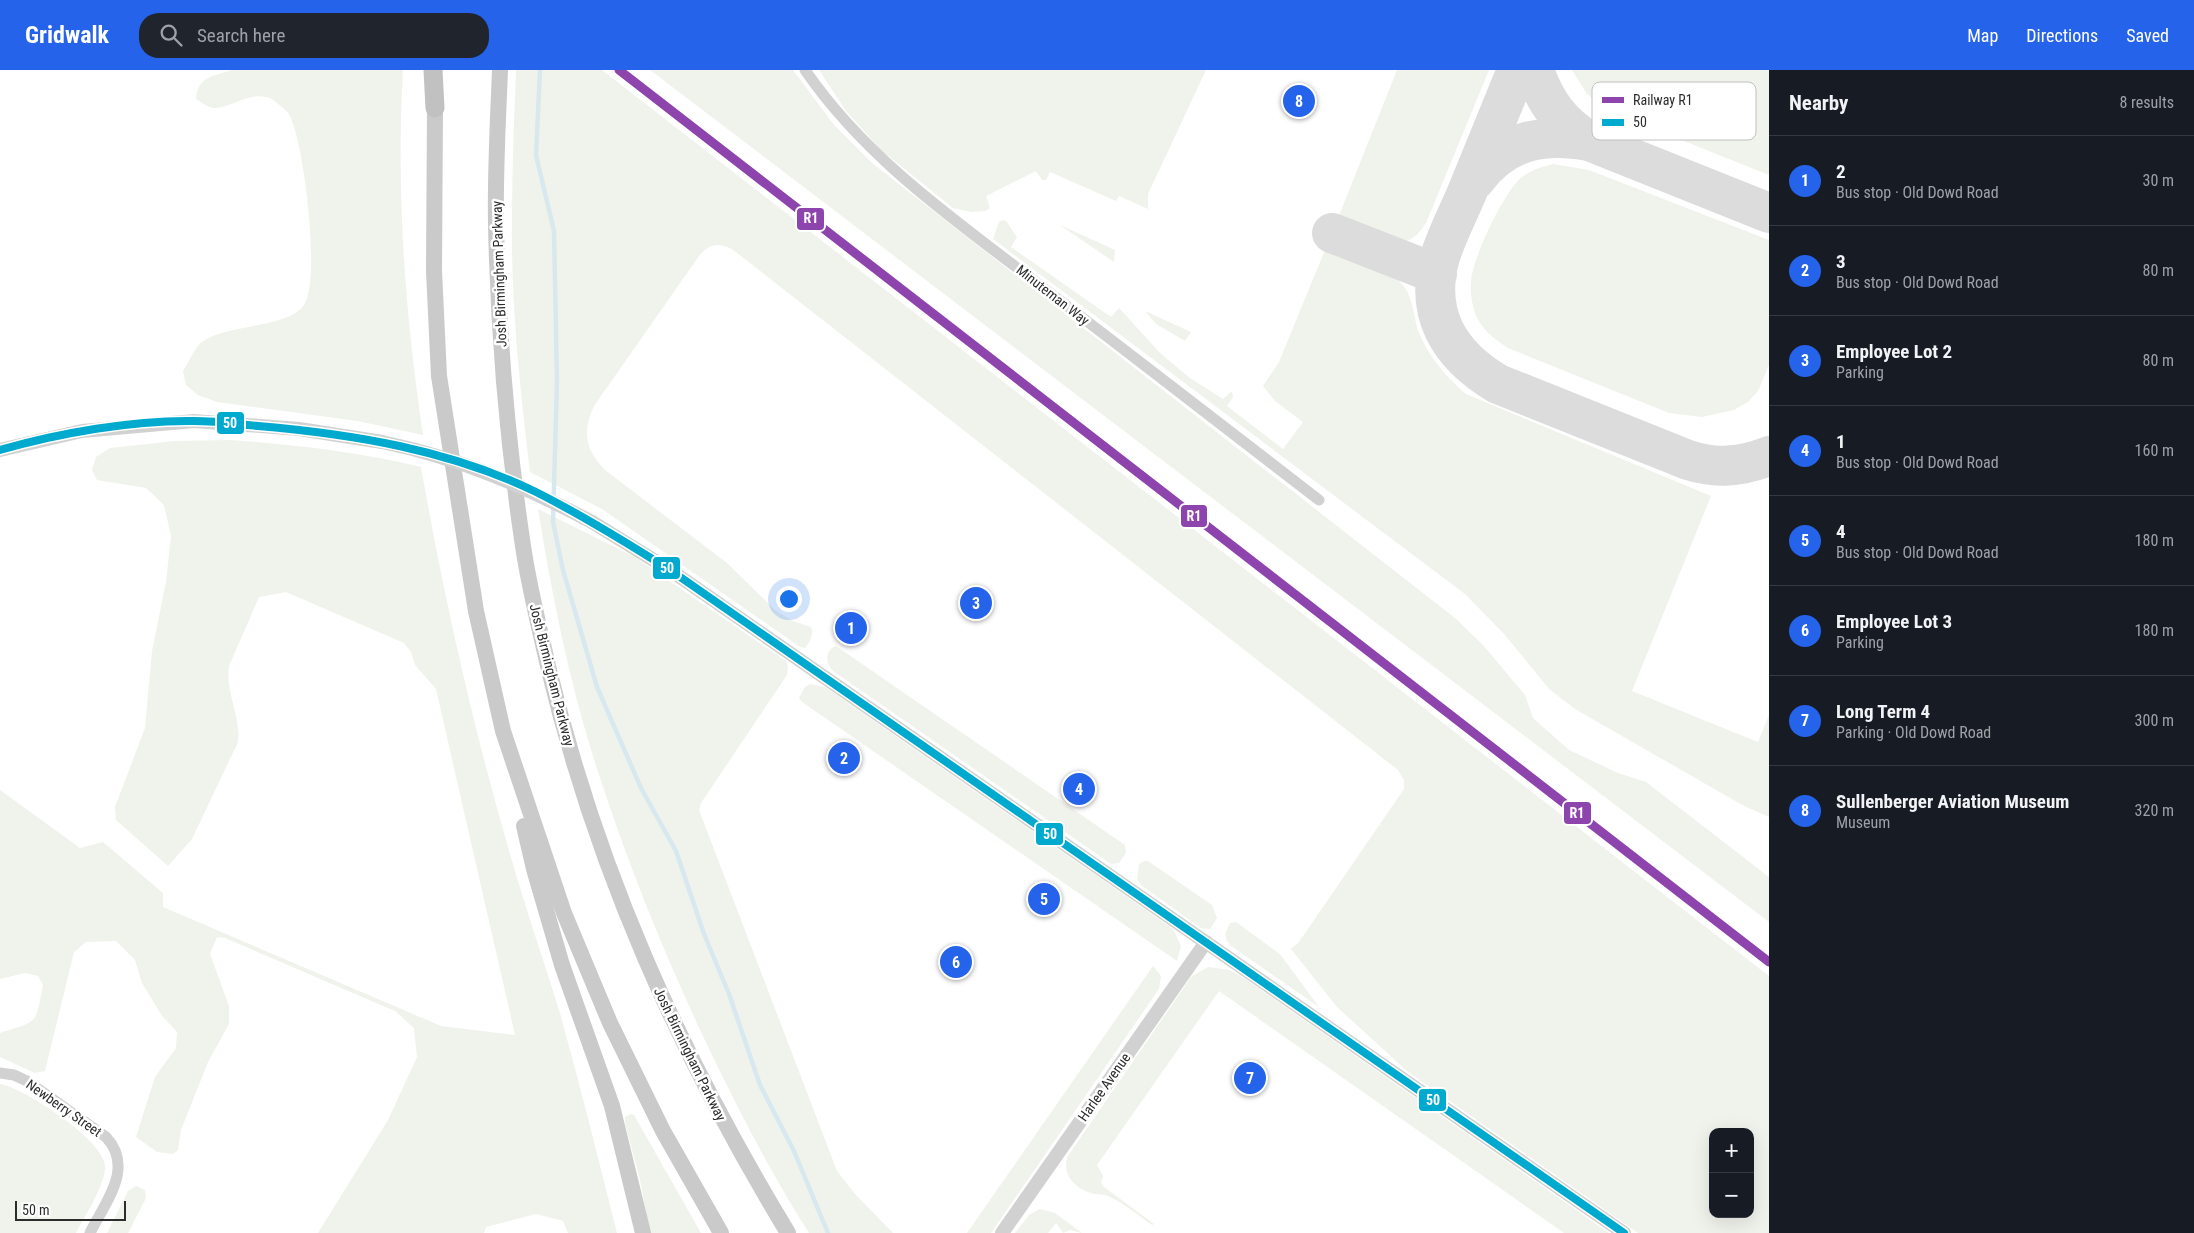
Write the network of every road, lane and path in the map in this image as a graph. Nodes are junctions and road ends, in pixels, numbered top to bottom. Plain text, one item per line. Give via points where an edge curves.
1 (435, 70) edge
2 (500, 70) edge
3 (806, 70) edge
4 (435, 108) joint
5 (0, 450) edge
6 (1319, 500) dead end
7 (503, 731) junction
8 (1206, 942) junction
9 (0, 1073) edge
10 (90, 1233) edge
11 (643, 1233) edge
12 (720, 1233) edge
13 (788, 1233) edge
14 (1002, 1233) edge
15 (1624, 1233) edge

1 - 4 highway
2 - 13 main road, Josh Birmingham Parkway via 496,220 501,351 523,548 558,708 596,834 643,956 698,1076
3 - 6 street, Minuteman Way via 843,120 877,156 946,213
4 - 7 main road via 434,271 440,376 476,611
5 - 8 street, bridge via 82,431 194,421 299,429 424,451 535,492 592,522 673,572
7 - 11 main road via 534,869 562,965 612,1106
7 - 12 main road via 564,913 610,1023 663,1131
8 - 14 street, Harlee Avenue
8 - 15 street
9 - 10 street, Newberry Street via 27,1081 106,1137 118,1156 118,1178

